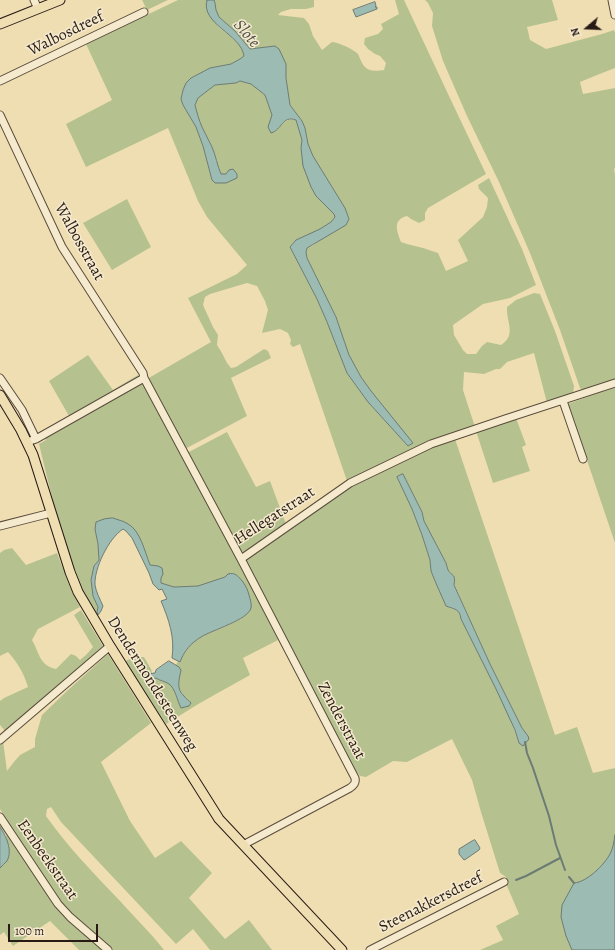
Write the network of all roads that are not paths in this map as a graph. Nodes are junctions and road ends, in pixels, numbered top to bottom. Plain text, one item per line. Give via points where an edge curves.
1 (34, 0) edge
2 (60, 0) edge
3 (612, 0) edge
4 (38, 9) junction
5 (144, 12) dead end
6 (615, 15) edge
7 (0, 24) edge
8 (0, 81) edge
9 (0, 115) edge
10 (0, 378) edge
11 (144, 378) junction
12 (615, 383) edge
13 (0, 395) edge
14 (563, 401) junction
15 (36, 439) junction
16 (27, 442) junction
17 (584, 459) dead end
18 (51, 513) junction
19 (0, 526) edge
20 (241, 559) junction
21 (110, 646) junction
22 (0, 740) edge
23 (0, 817) edge
24 (243, 845) junction
25 (504, 882) dead end
26 (108, 950) edge
27 (342, 950) edge
28 (370, 950) edge

1 - 4 street
2 - 4 main road
3 - 6 street
4 - 7 main road
5 - 8 street, Walbosdreef
9 - 11 street, Walbosstraat via 62,247
10 - 15 street via 22,410
11 - 15 street
11 - 20 street, Hellegatstraat
12 - 14 street, Hellegatstraat
13 - 16 main road, Dendermondesteenweg
14 - 17 street
14 - 20 street, Hellegatstraat via 431,444 350,482
15 - 16 street
16 - 18 main road, Dendermondesteenweg
18 - 19 street
18 - 21 main road, Dendermondesteenweg via 78,592
20 - 24 street, Zenderstraat via 356,782 354,786
21 - 22 street
21 - 24 main road, Dendermondesteenweg via 219,819
23 - 26 street, Eenbeekstraat via 58,904
24 - 27 main road, Dendermondesteenweg
25 - 28 street, Steenakkersdreef

